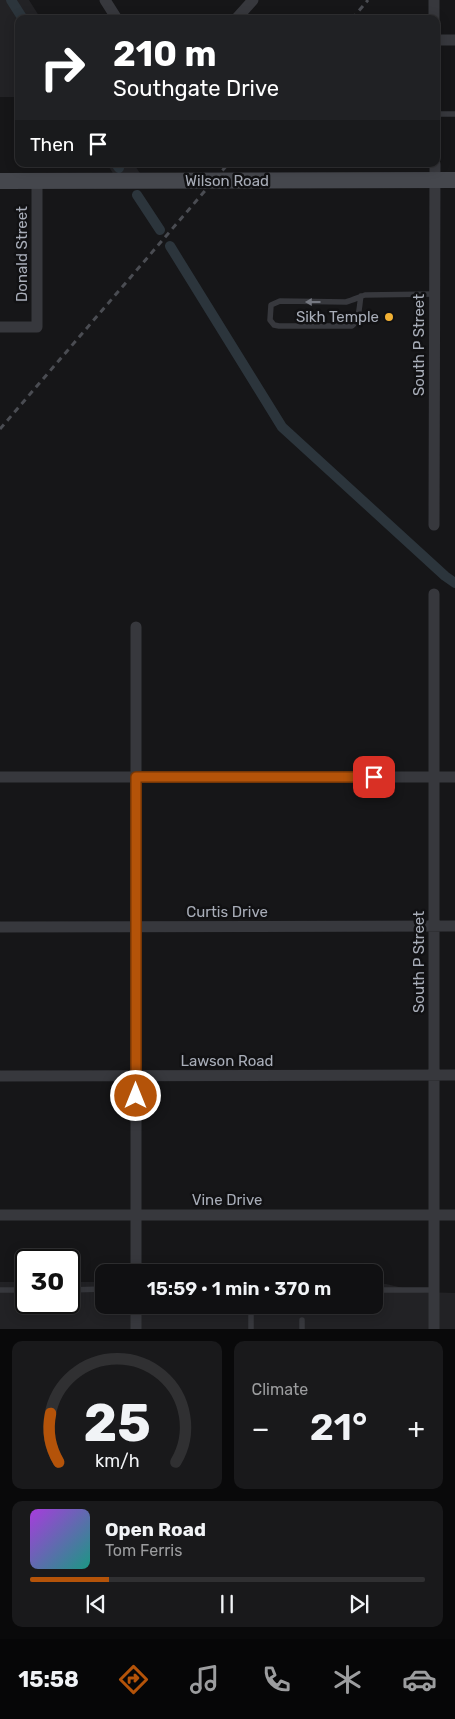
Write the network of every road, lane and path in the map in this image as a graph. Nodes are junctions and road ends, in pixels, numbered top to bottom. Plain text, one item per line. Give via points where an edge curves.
1 (105, 0) edge
2 (252, 0) edge
3 (434, 0) edge
4 (114, 15) edge
5 (239, 15) edge
6 (434, 15) edge
7 (440, 40) edge
8 (455, 40) edge
9 (440, 114) edge
10 (455, 114) edge
11 (434, 167) edge
12 (435, 180) junction
13 (455, 180) edge
14 (0, 181) edge
15 (37, 181) junction
16 (434, 294) junction
17 (361, 296) junction
18 (0, 327) edge
19 (434, 526) dead end
20 (434, 594) dead end
21 (136, 627) dead end
22 (0, 777) edge
23 (136, 777) junction
24 (434, 777) junction
25 (455, 777) edge
26 (434, 926) junction
27 (455, 926) edge
28 (0, 927) edge
29 (136, 927) junction
30 (434, 1075) junction
31 (455, 1075) edge
32 (0, 1076) edge
33 (136, 1076) junction
34 (0, 1215) edge
35 (136, 1215) junction
36 (434, 1215) junction
37 (455, 1215) edge
38 (136, 1264) edge
39 (0, 1290) edge
40 (15, 1290) edge
41 (80, 1290) edge
42 (95, 1290) edge
43 (383, 1290) edge
44 (434, 1290) junction
45 (136, 1314) edge
46 (251, 1314) edge
47 (302, 1320) dead end
48 (136, 1329) edge
49 (251, 1329) edge
50 (302, 1329) edge
51 (434, 1329) edge

1 - 4 street
2 - 5 street
3 - 6 street
7 - 8 street
9 - 10 lane
11 - 12 street, South P Street
12 - 13 street, Wilson Road
12 - 15 street, Wilson Road
12 - 16 street, South P Street
14 - 15 street, Wilson Road
15 - 18 street, Donald Street via 37,327
16 - 17 lane
16 - 19 street, South P Street
17 -> 17 lane via 346,302 274,302 270,320 279,326 352,326 356,322
20 - 24 street, South P Street
21 - 23 street
22 - 23 street
23 - 24 street
23 - 29 street
24 - 25 street
24 - 26 street, South P Street
26 - 27 street, Curtis Drive
26 - 29 street, Curtis Drive
26 - 30 street, South P Street
28 - 29 street, Curtis Drive
29 - 33 street
30 - 31 street, Lawson Road
30 - 33 street, Lawson Road
30 - 36 street, South P Street
32 - 33 street, Lawson Road
33 - 35 street
34 - 35 street, Vine Drive
35 - 36 street, Vine Drive
35 - 38 street
36 - 37 street, Vine Drive
36 - 44 street, South P Street
39 - 40 lane
41 - 42 lane
43 - 44 lane
44 - 51 street, South P Street
45 - 48 street
46 - 49 lane
47 - 50 lane

